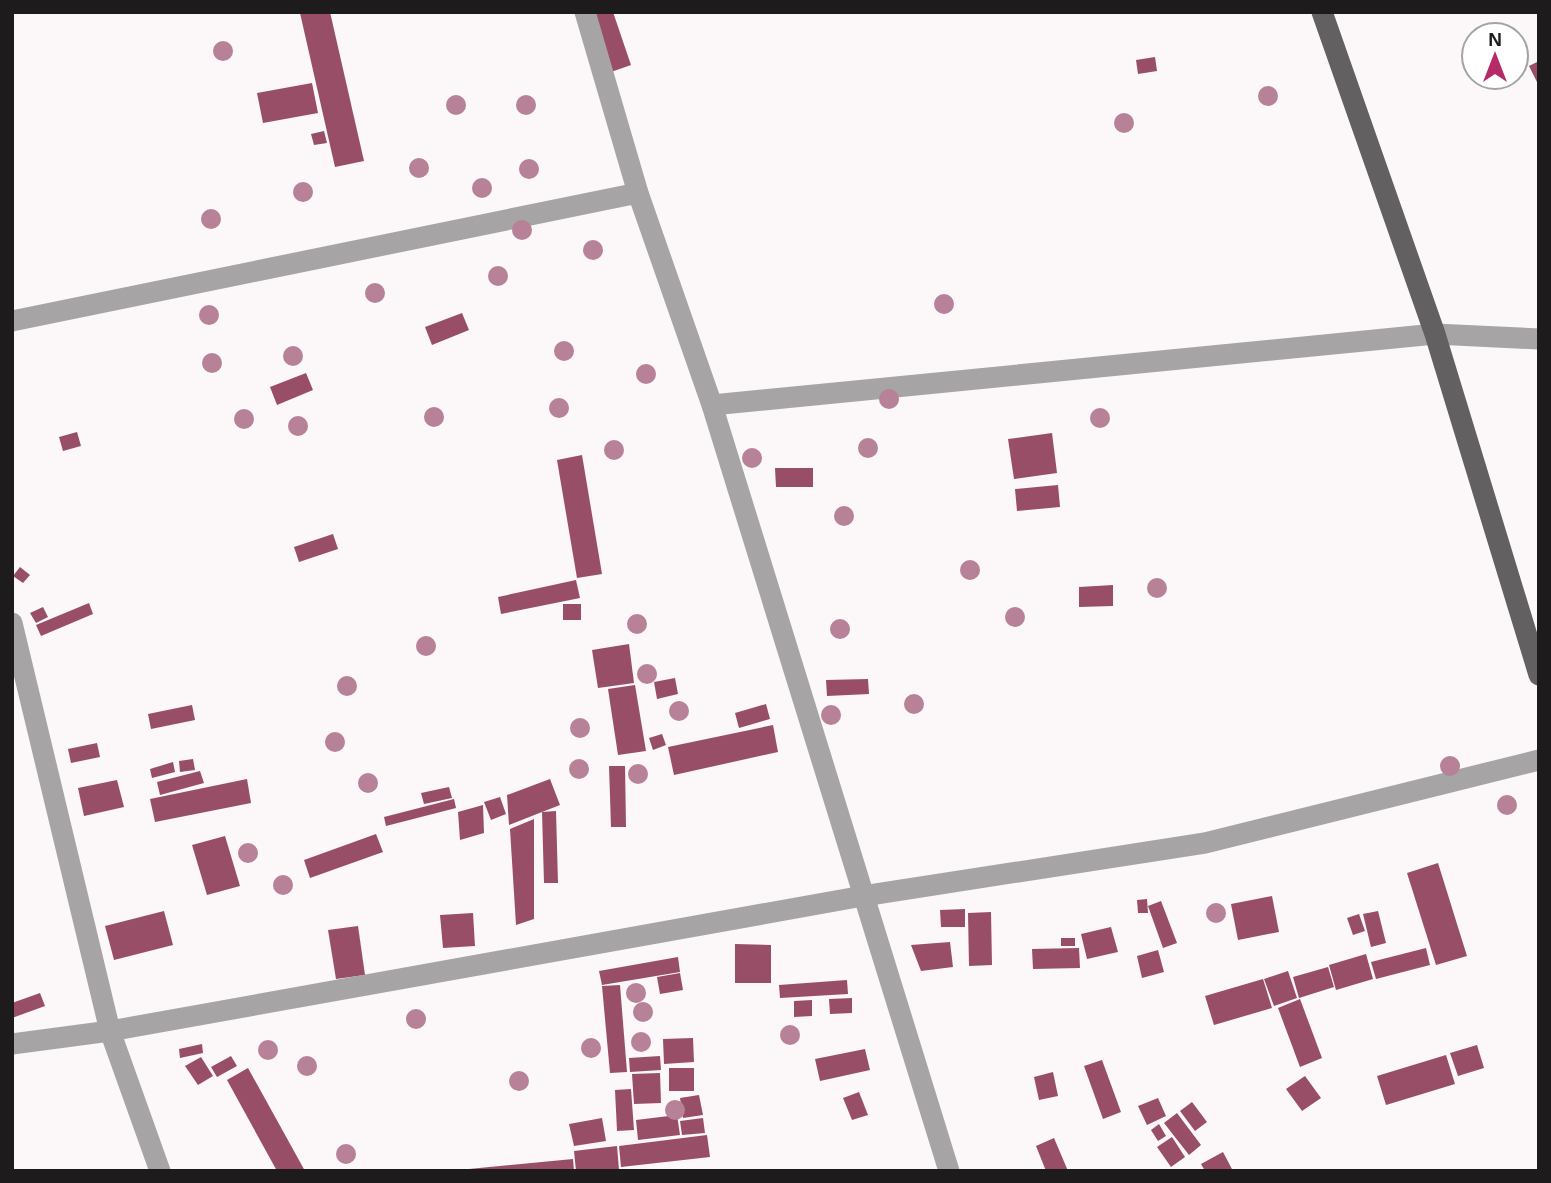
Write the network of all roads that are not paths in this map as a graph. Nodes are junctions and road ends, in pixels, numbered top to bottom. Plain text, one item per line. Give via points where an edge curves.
1 (584, 12) edge
2 (1322, 12) edge
3 (638, 193) junction
4 (12, 321) edge
5 (1435, 334) junction
6 (1539, 339) edge
7 (712, 405) junction
8 (12, 624) edge
9 (1539, 676) edge
10 (1539, 760) edge
11 (863, 896) junction
12 (110, 1031) junction
13 (12, 1044) edge
14 (160, 1171) edge
15 (949, 1171) edge

1 - 3 street
2 - 5 main road
3 - 4 street
3 - 7 street
5 - 6 street
5 - 7 street
5 - 9 main road
7 - 11 street
8 - 12 street
10 - 11 street via 1205,844
11 - 12 street
11 - 15 street
12 - 13 street
12 - 14 street

